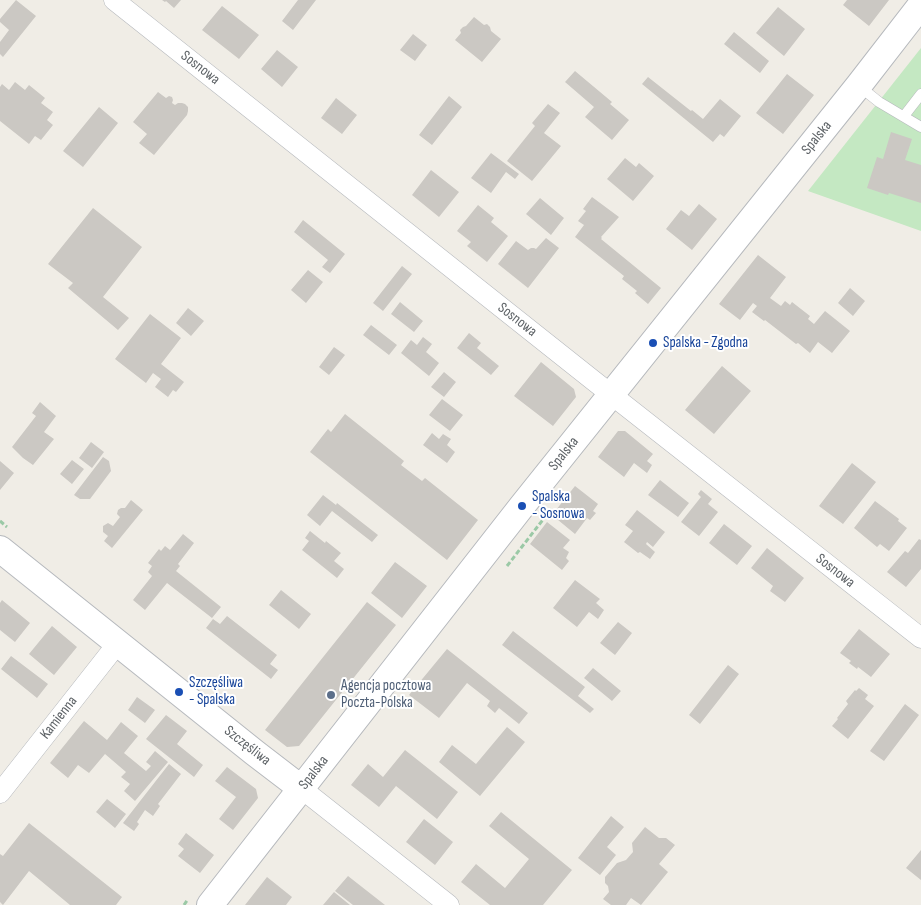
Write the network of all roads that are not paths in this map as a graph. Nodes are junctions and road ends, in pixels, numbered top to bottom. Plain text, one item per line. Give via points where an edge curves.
1 (114, 0) edge
2 (921, 5) edge
3 (859, 86) junction
4 (921, 94) edge
5 (904, 116) junction
6 (921, 127) edge
7 (612, 395) junction
8 (0, 549) edge
9 (921, 638) edge
10 (118, 643) junction
11 (302, 789) junction
12 (0, 793) edge
13 (210, 905) edge
14 (449, 905) edge

1 - 7 street, Sosnowa
2 - 3 street, Spalska
3 - 5 lane
3 - 7 street, Spalska
4 - 5 lane
5 - 6 lane
7 - 9 street, Sosnowa
7 - 11 street, Spalska
8 - 10 street, Szczęśliwa
10 - 11 street, Szczęśliwa
10 - 12 street, Kamienna
11 - 13 street, Spalska
11 - 14 street, Szczęśliwa

